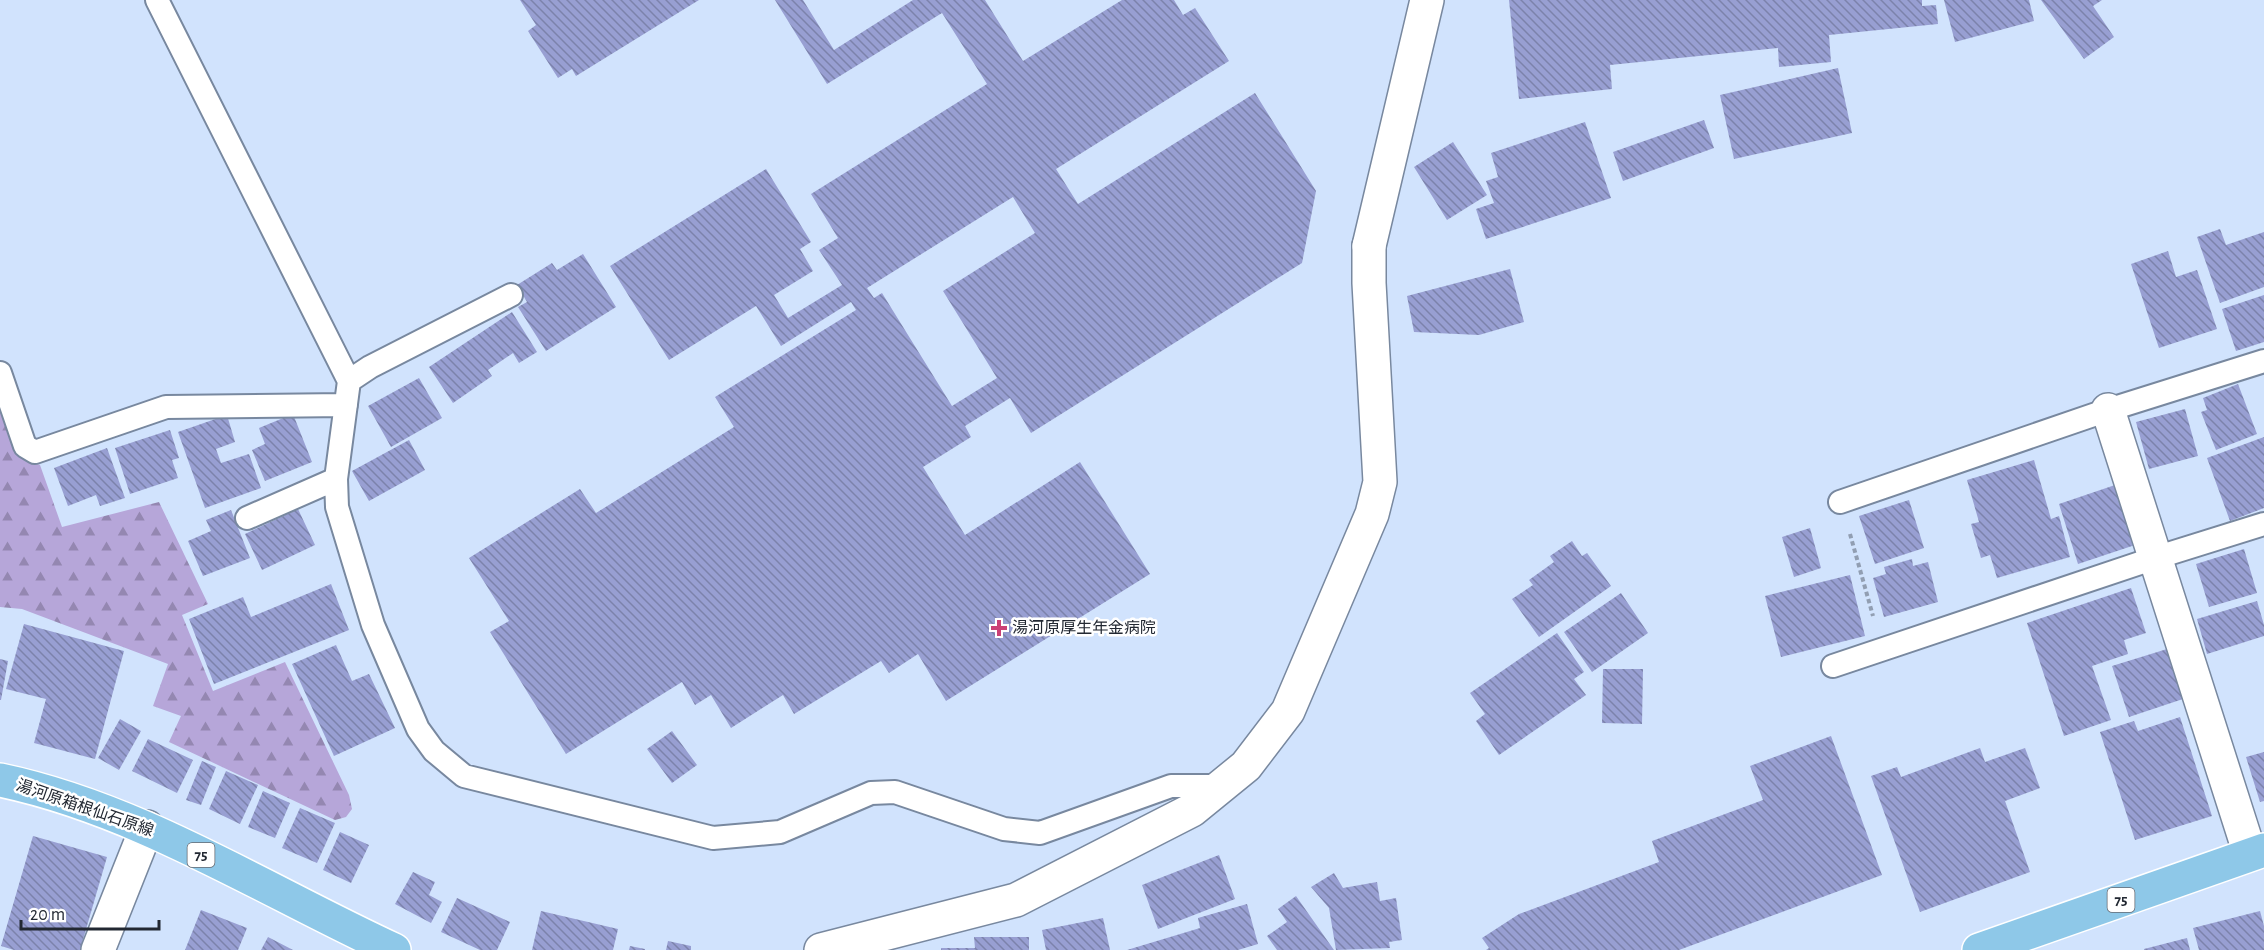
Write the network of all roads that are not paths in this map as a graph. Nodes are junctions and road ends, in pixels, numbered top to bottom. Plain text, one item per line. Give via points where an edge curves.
1 (158, 0) edge
2 (1427, 0) edge
3 (511, 295) dead end
4 (2264, 361) edge
5 (0, 373) edge
6 (349, 381) junction
7 (346, 405) junction
8 (2108, 410) junction
9 (336, 479) junction
10 (1840, 502) road end
11 (247, 518) dead end
12 (2264, 524) edge
13 (2155, 558) junction
14 (1833, 666) dead end
15 (0, 780) edge
16 (1221, 786) junction
17 (147, 827) junction
18 (2257, 852) edge
19 (98, 950) edge
20 (394, 950) edge
21 (821, 950) edge
22 (1979, 950) edge

1 - 6 lane
2 - 16 street via 1369,246 1380,482 1372,514 1288,711 1246,766
3 - 6 lane
4 - 8 lane
5 - 7 lane via 25,446 35,452 166,407
6 - 7 lane
7 - 9 lane
8 - 10 lane
8 - 13 street
9 - 11 lane
9 - 16 lane via 337,507 373,625 418,729 434,752 464,776 713,838 780,832 871,794 896,792 1004,830 1040,833 1171,786
12 - 13 lane
13 - 14 lane
13 - 18 street
15 - 17 main road, 湯河原箱根仙石原線 / 75 via 27,785
16 - 21 street via 1192,810 1016,900
17 - 19 street
17 - 20 main road, 湯河原箱根仙石原線 / 75
18 - 22 main road, 75

